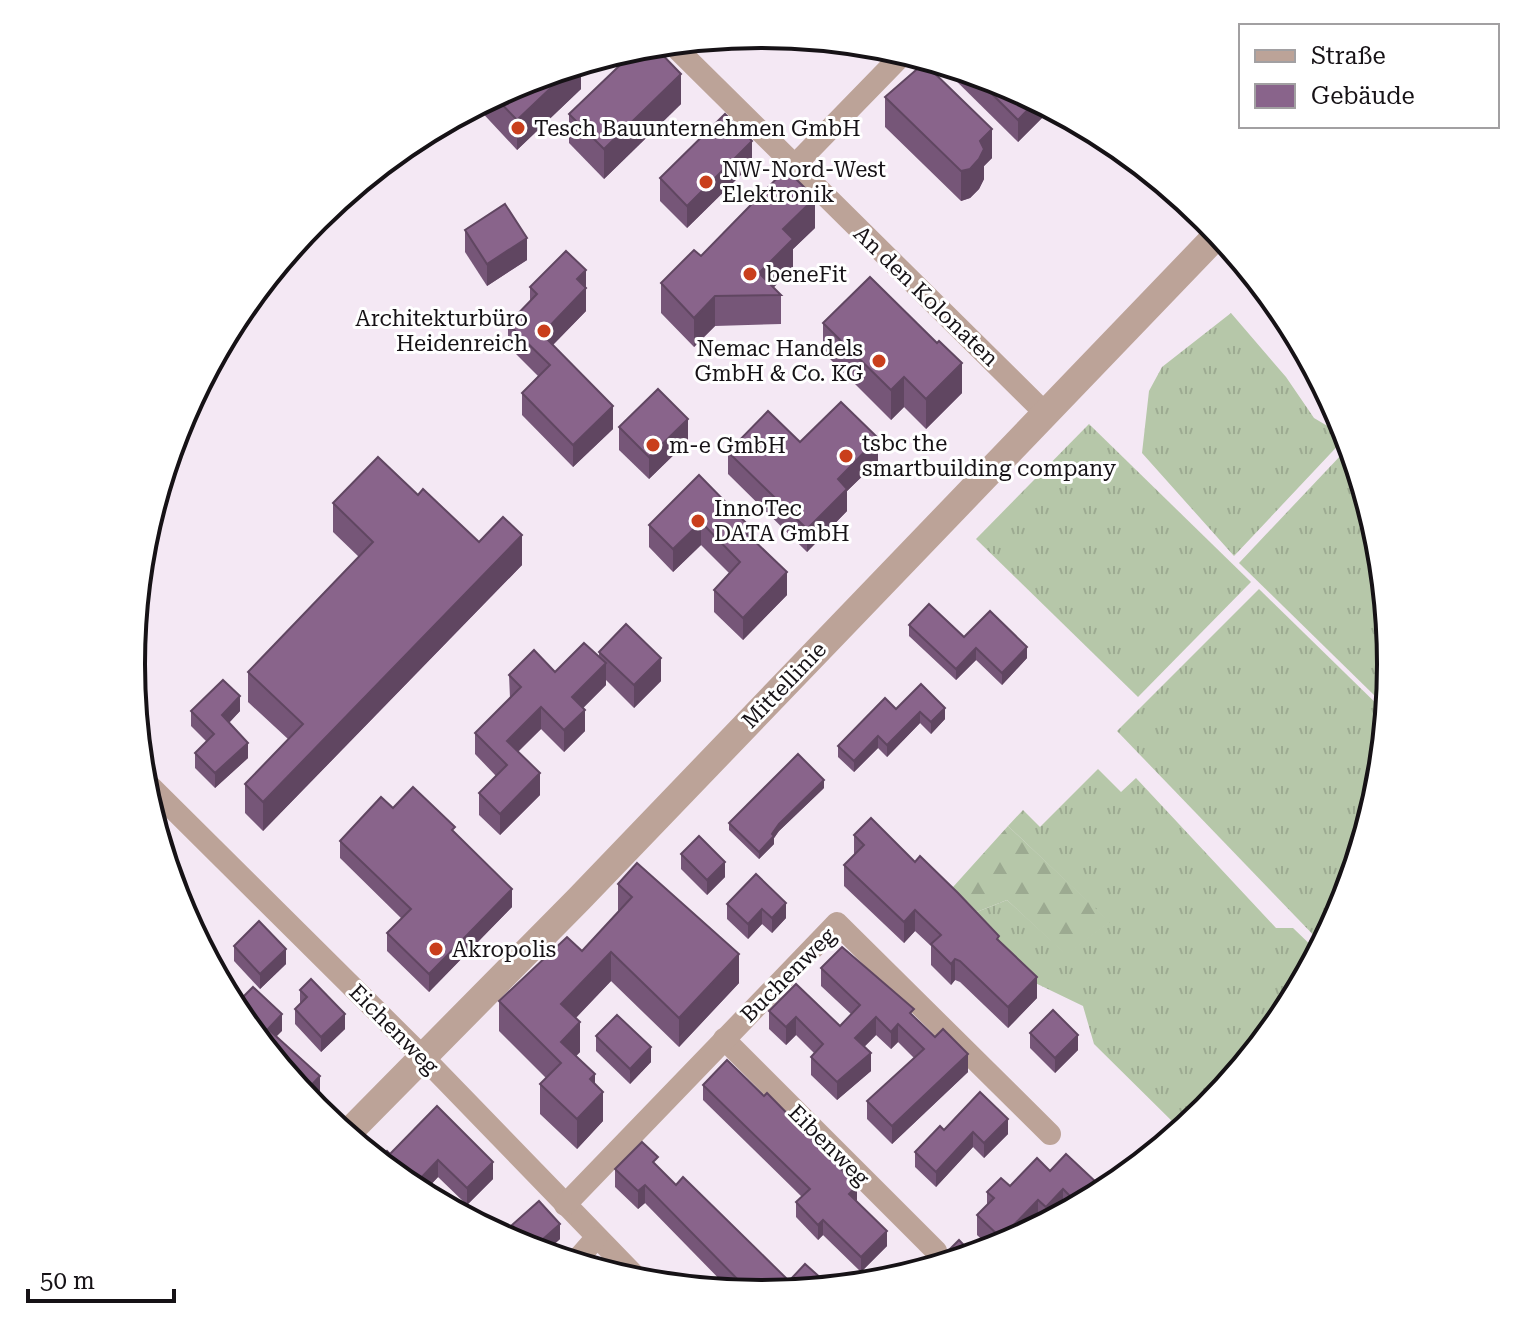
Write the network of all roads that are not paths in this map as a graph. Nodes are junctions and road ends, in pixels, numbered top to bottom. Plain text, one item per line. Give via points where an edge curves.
1 (681, 53) edge
2 (894, 63) edge
3 (794, 166) junction
4 (1210, 242) edge
5 (1045, 413) junction
6 (159, 795) edge
7 (724, 1039) junction
8 (423, 1057) junction
9 (354, 1127) edge
10 (1050, 1134) dead end
11 (565, 1205) junction
12 (596, 1238) junction
13 (936, 1251) dead end
14 (582, 1254) edge
15 (624, 1265) edge

1 - 3 street, An den Kolonaten
2 - 3 street
3 - 5 street, An den Kolonaten
4 - 5 street, Mittellinie
5 - 8 street, Mittellinie
6 - 8 street, Eichenweg
7 - 10 street, Buchenweg via 837,923
7 - 11 street, Buchenweg
7 - 13 street, Eibenweg
8 - 9 street, Mittellinie
8 - 11 street, Eichenweg
11 - 12 street, Eichenweg
12 - 14 street
12 - 15 street, Eichenweg

